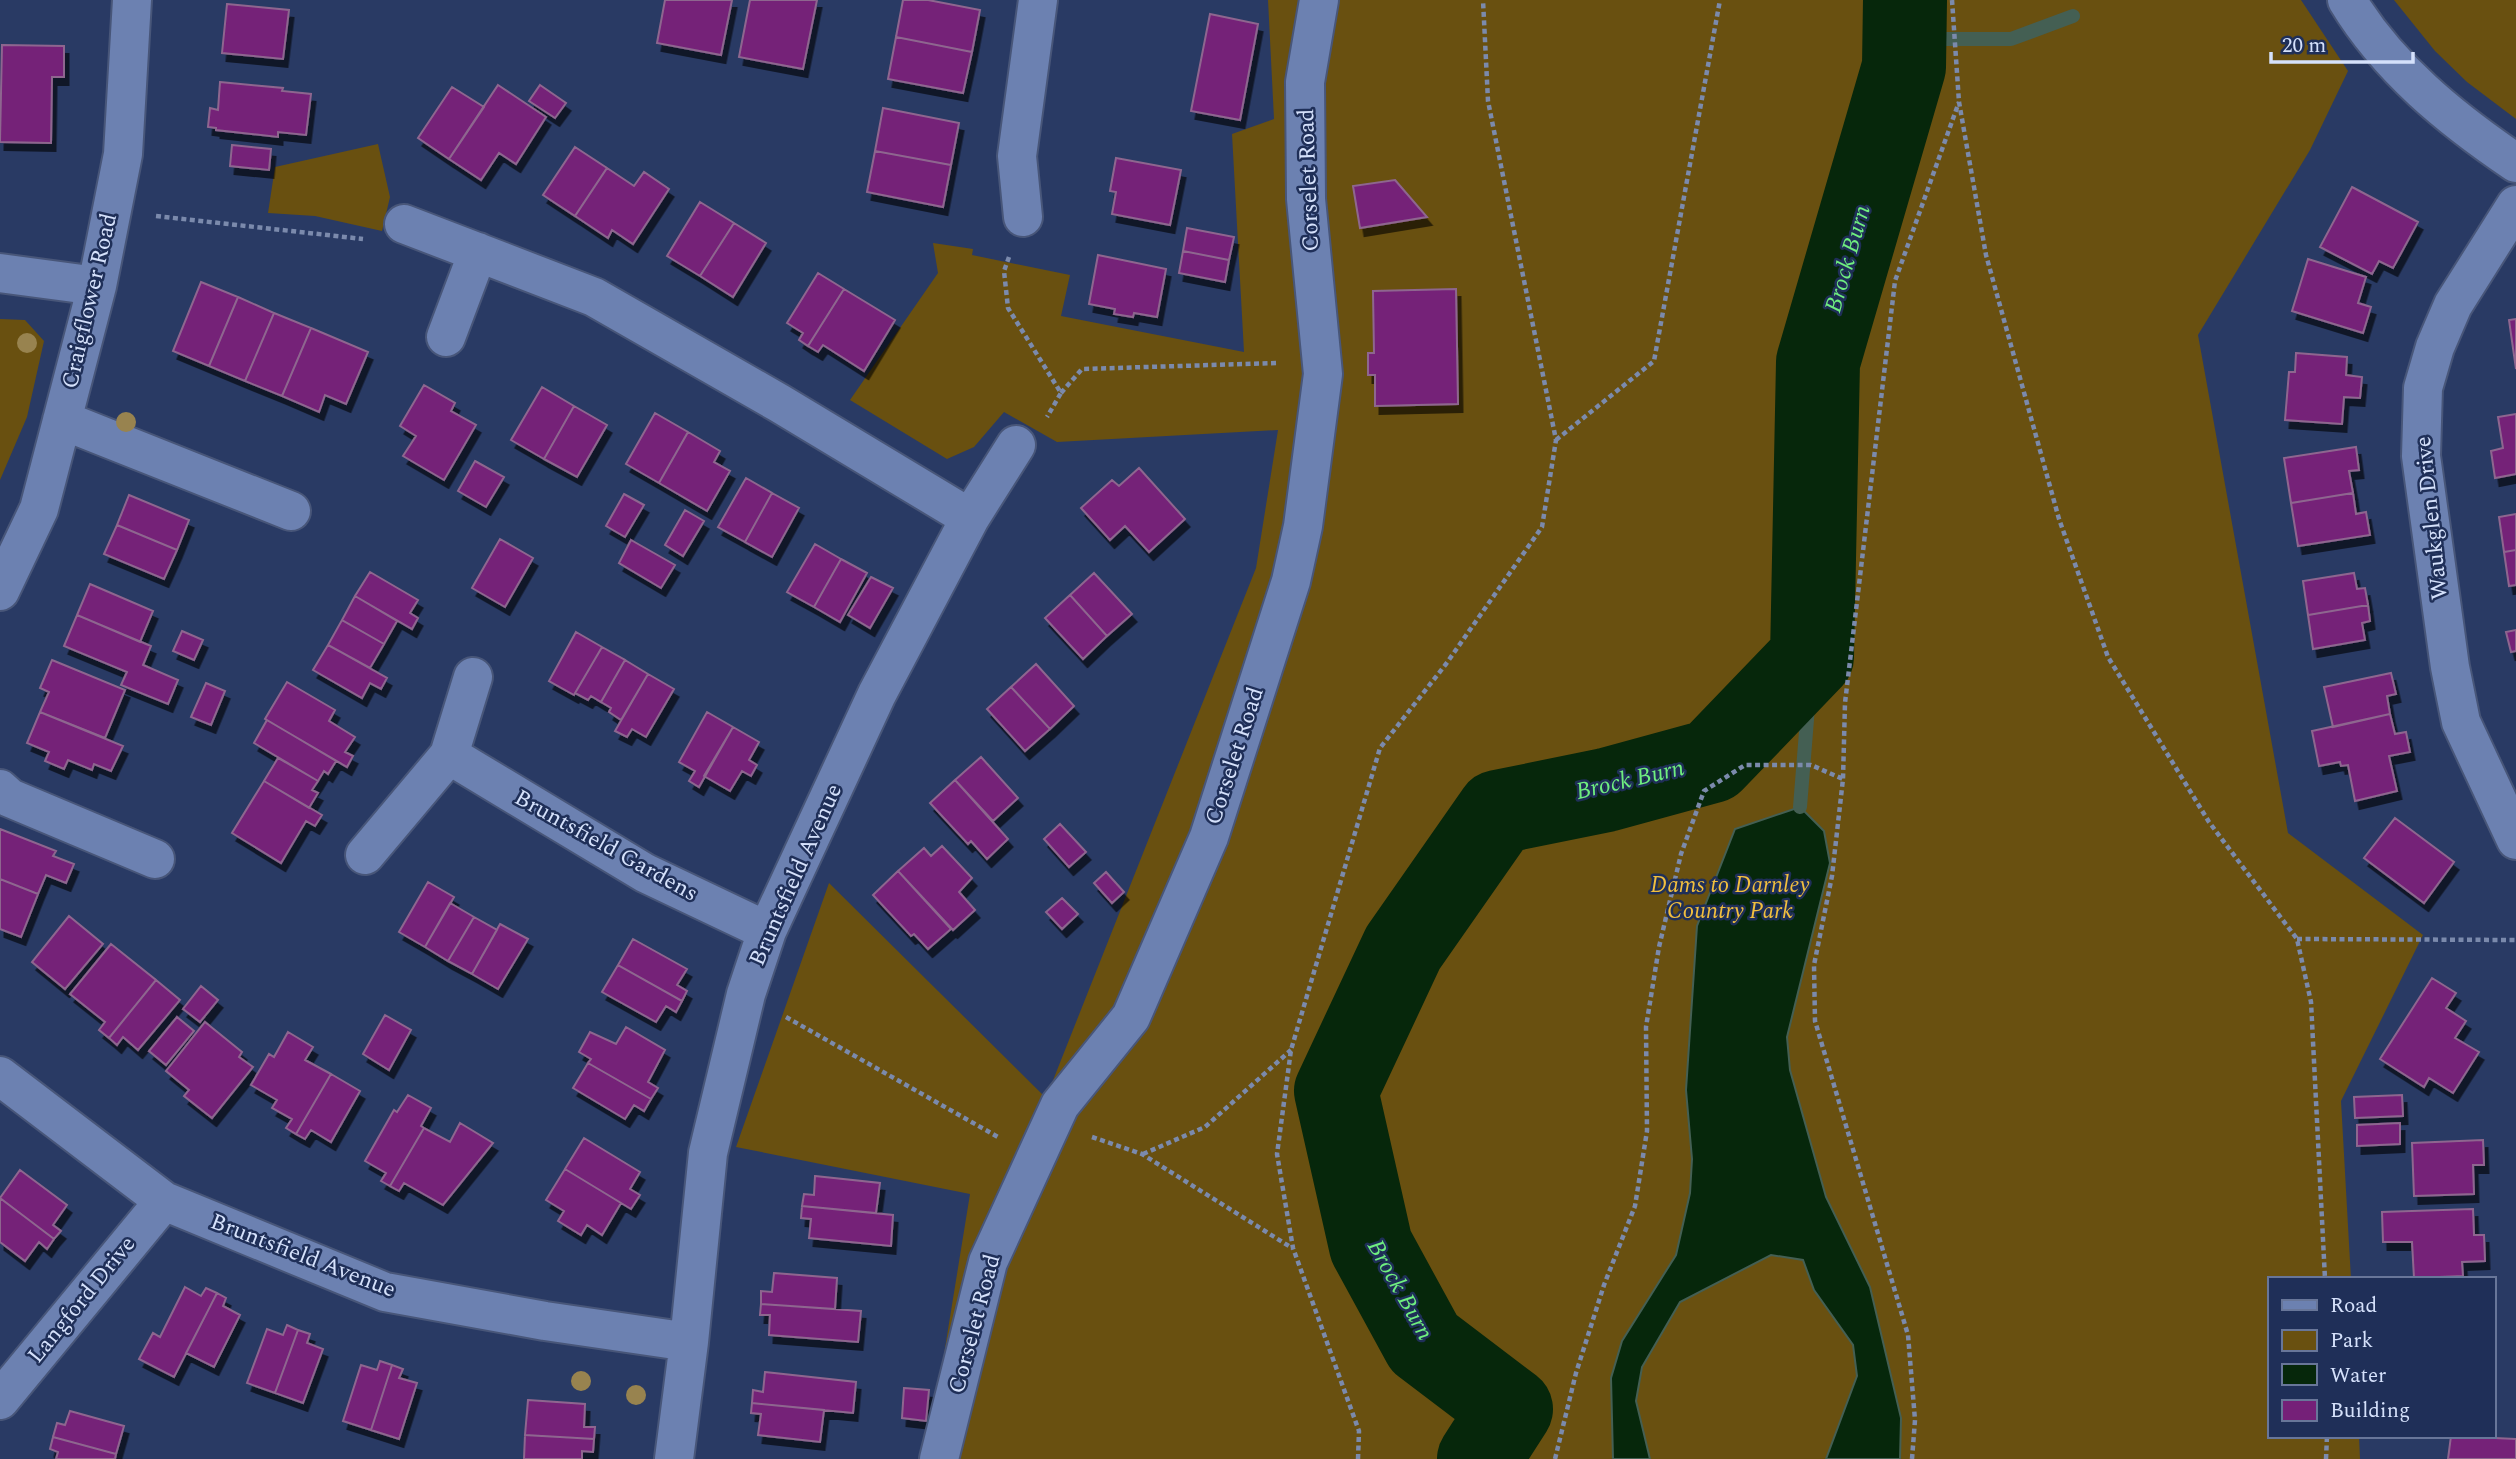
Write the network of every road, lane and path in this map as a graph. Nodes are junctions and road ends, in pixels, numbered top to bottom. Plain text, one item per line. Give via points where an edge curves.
1 (132, 0) edge
2 (1038, 0) edge
3 (1319, 0) edge
4 (1483, 0) edge
5 (1720, 0) edge
6 (1952, 0) edge
7 (2347, 0) edge
8 (1959, 102) junction
9 (2516, 163) edge
10 (2516, 205) edge
11 (111, 211) junction
12 (1023, 217) joint
13 (404, 224) joint
14 (478, 251) junction
15 (0, 272) edge
16 (97, 286) junction
17 (446, 337) dead end
18 (1321, 362) junction
19 (1061, 393) junction
20 (62, 420) junction
21 (1556, 440) junction
22 (1016, 445) joint
23 (290, 512) dead end
24 (970, 518) junction
25 (0, 591) edge
26 (473, 677) dead end
27 (449, 755) junction
28 (1843, 779) junction
29 (0, 789) edge
30 (2516, 841) edge
31 (365, 855) dead end
32 (155, 859) dead end
33 (767, 931) junction
34 (2297, 939) junction
35 (2516, 940) edge
36 (746, 994) junction
37 (1291, 1050) junction
38 (0, 1076) edge
39 (1051, 1122) junction
40 (1142, 1154) junction
41 (1035, 1158) junction
42 (164, 1201) junction
43 (1293, 1248) junction
44 (2325, 1277) edge
45 (689, 1342) junction
46 (0, 1400) edge
47 (2327, 1438) edge
48 (674, 1459) edge
49 (939, 1459) edge
50 (1358, 1459) edge
51 (1555, 1459) edge
52 (1912, 1459) edge
53 (2326, 1459) edge

1 - 11 street, Craigflower Road via 122,154
2 - 12 street via 1017,156
3 - 18 street, Corselet Road via 1305,82 1306,198
4 - 21 path via 1488,101
5 - 21 path via 1654,361
6 - 8 path
7 - 9 street via 2413,83
8 - 28 path via 1895,281 1845,702
8 - 34 path via 1986,254 2059,519 2108,657 2209,822
10 - 30 street, Waukglen Drive via 2453,305 2435,347 2423,388 2421,456 2449,667 2461,722
11 - 13 path via 379,241
11 - 16 street, Craigflower Road
12 - 19 path via 1004,271 1008,308
13 - 14 street
14 - 17 street
14 - 24 street via 594,297
15 - 16 street
16 - 20 street, Craigflower Road
18 - 19 path via 1082,369
18 - 39 street, Corselet Road via 1303,526 1291,581 1209,836 1130,1017
19 - 22 path via 1028,450
20 - 23 street
20 - 25 street, Craigflower Road via 39,509
21 - 37 path via 1542,527 1446,664 1380,748
22 - 24 street, Bruntsfield Avenue
24 - 33 street, Bruntsfield Avenue via 877,694
26 - 27 street
27 - 31 street
27 - 33 street, Bruntsfield Gardens via 645,873
28 - 51 path via 1811,765 1745,765 1704,791 1681,854 1659,947 1646,1027 1647,1131 1635,1206 1600,1297
28 - 52 path via 1832,876 1814,965 1815,1021 1908,1335 1915,1420
29 - 32 street via 10,798
33 - 36 street, Bruntsfield Avenue
34 - 35 path
34 - 44 path via 2311,1002
36 - 41 path
36 - 45 street, Bruntsfield Avenue via 708,1153
37 - 40 path via 1205,1127
37 - 43 path via 1277,1154
38 - 42 street, Bruntsfield Avenue
39 - 40 path
39 - 41 street, Corselet Road
40 - 43 path
41 - 49 street, Corselet Road via 988,1262
42 - 45 street, Bruntsfield Avenue via 385,1292
42 - 46 street, Langford Drive
43 - 50 path via 1359,1432
45 - 48 street, Bruntsfield Avenue
47 - 53 path

